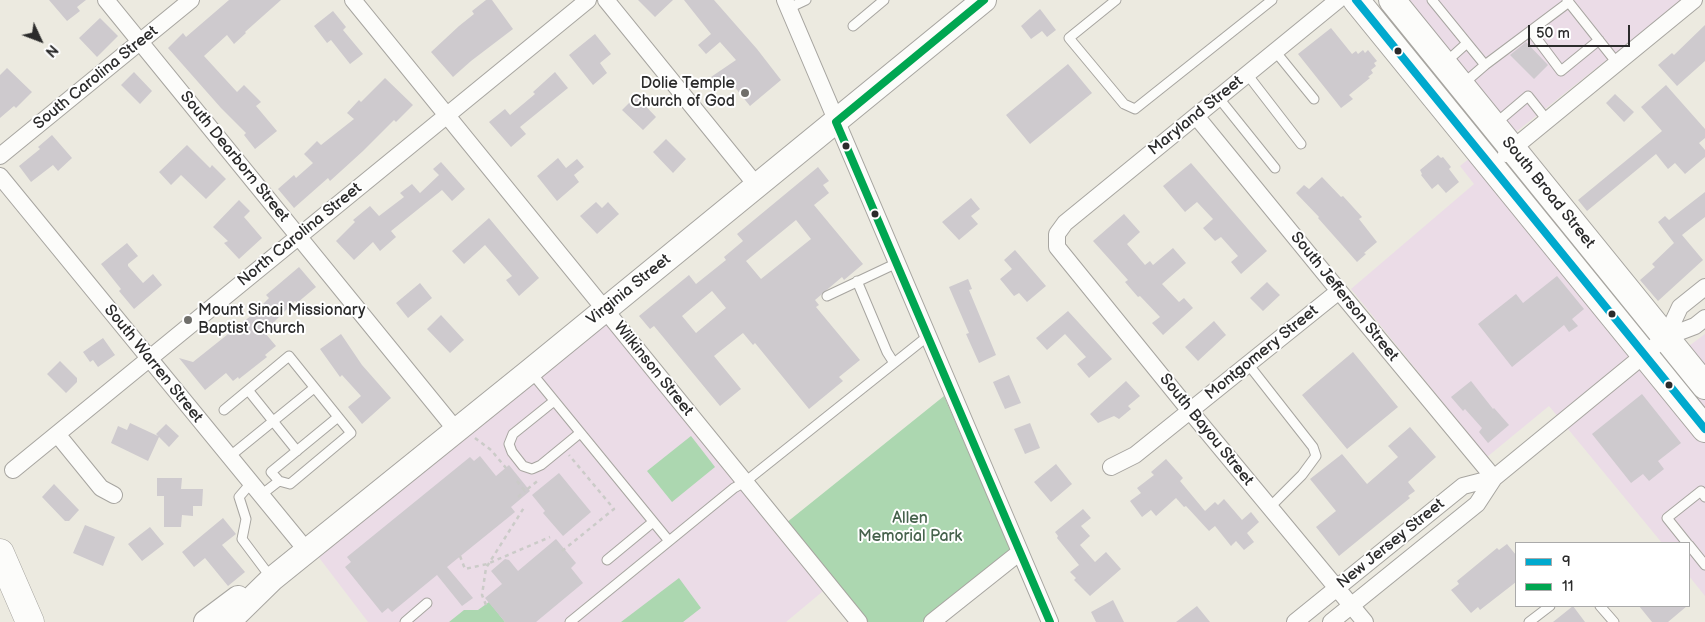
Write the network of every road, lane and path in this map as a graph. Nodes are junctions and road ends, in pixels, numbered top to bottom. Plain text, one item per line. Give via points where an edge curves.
1 (106, 0) edge
2 (191, 0) edge
3 (353, 0) edge
4 (588, 0) edge
5 (606, 0) edge
6 (806, 0) edge
7 (884, 0) edge
8 (1116, 0) edge
9 (1272, 0) edge
10 (1338, 0) edge
11 (1356, 0) edge
12 (1432, 0) edge
13 (1694, 0) edge
14 (980, 1) edge
15 (1395, 1) edge
16 (1568, 1) edge
17 (787, 4) edge
18 (853, 26) dead end
19 (1531, 31) junction
20 (1599, 40) junction
21 (140, 42) junction
22 (1467, 44) junction
23 (1275, 51) junction
24 (1444, 63) junction
25 (1617, 63) junction
26 (1484, 65) junction
27 (1247, 74) junction
28 (1461, 85) junction
29 (1218, 97) junction
30 (1314, 100) dead end
31 (447, 116) junction
32 (1196, 116) junction
33 (1547, 120) junction
34 (836, 122) junction
35 (1493, 125) junction
36 (1301, 144) dead end
37 (1512, 149) junction
38 (0, 156) edge
39 (1491, 166) junction
40 (1275, 168) dead end
41 (0, 176) edge
42 (757, 186) junction
43 (1057, 234) joint
44 (298, 236) junction
45 (896, 263) junction
46 (857, 281) junction
47 (1705, 287) edge
48 (1339, 291) junction
49 (827, 296) dead end
50 (605, 310) junction
51 (1705, 318) edge
52 (928, 336) junction
53 (1666, 337) junction
54 (1644, 355) junction
55 (148, 358) junction
56 (894, 363) junction
57 (1248, 364) junction
58 (530, 371) junction
59 (1705, 386) edge
60 (314, 388) junction
61 (248, 390) junction
62 (554, 401) junction
63 (224, 410) dead end
64 (1190, 411) junction
65 (338, 418) junction
66 (273, 421) junction
67 (1705, 429) edge
68 (465, 433) junction
69 (580, 433) junction
70 (57, 434) junction
71 (298, 451) junction
72 (229, 457) junction
73 (562, 460) dead end
74 (1112, 467) dead end
75 (506, 468) dead end
76 (13, 470) dead end
77 (1494, 478) junction
78 (540, 479) dead end
79 (279, 481) junction
80 (517, 481) dead end
81 (745, 482) junction
82 (256, 489) junction
83 (525, 491) junction
84 (1704, 492) edge
85 (114, 495) dead end
86 (518, 497) dead end
87 (525, 506) dead end
88 (1270, 507) junction
89 (653, 522) junction
90 (550, 537) dead end
91 (669, 541) junction
92 (1686, 542) edge
93 (1690, 546) edge
94 (307, 551) junction
95 (562, 551) dead end
96 (1020, 552) junction
97 (0, 553) edge
98 (460, 556) dead end
99 (607, 560) dead end
100 (487, 564) junction
101 (1705, 565) edge
102 (272, 578) junction
103 (1337, 588) junction
104 (427, 603) dead end
105 (486, 605) dead end
106 (1352, 606) junction
107 (1549, 607) edge
108 (1601, 607) edge
109 (30, 622) edge
110 (206, 622) edge
111 (228, 622) edge
112 (405, 622) edge
113 (570, 622) edge
114 (859, 622) edge
115 (933, 622) edge
116 (1050, 622) edge
117 (1295, 622) edge
118 (1331, 622) edge
119 (1365, 622) edge
120 (1529, 622) edge
121 (1614, 622) edge

1 - 21 street, South Dearborn Street
2 - 21 street, South Carolina Street
3 - 31 street, Wilkinson Street
4 - 31 street, North Carolina Street
5 - 42 street
6 - 17 lane
7 - 18 lane
8 - 9 lane via 1069,38 1124,104 1135,109
10 - 23 street, Maryland Street
11 - 39 main road
12 - 22 lane
13 - 25 street
14 - 34 street, Virginia Street
15 - 24 main road, South Broad Street
16 - 19 lane
16 - 20 lane
17 - 34 street
19 - 20 lane via 1561,71
19 - 26 lane
20 - 25 lane
21 - 38 street, South Carolina Street
21 - 44 street, South Dearborn Street
22 - 24 lane
22 - 26 lane
23 - 27 street, Maryland Street
23 - 30 lane
24 - 28 main road, South Broad Street
25 - 33 street
26 - 28 lane
27 - 29 street, Maryland Street
27 - 36 lane
28 - 35 main road, South Broad Street
29 - 32 street, Maryland Street
29 - 40 lane
31 - 44 street, North Carolina Street
31 - 50 street, Wilkinson Street
32 - 43 street, Maryland Street via 1065,223
32 - 48 street, South Jefferson Street
33 - 35 lane via 1528,96
33 - 37 street
34 - 42 street, Virginia Street
34 - 45 street
35 - 37 main road, South Broad Street
37 - 39 street
37 - 53 main road, South Broad Street
39 - 54 main road
41 - 55 street, South Warren Street
42 - 50 street, Virginia Street
43 - 64 street, South Bayou Street via 1057,247
44 - 55 street, North Carolina Street
44 - 68 street, South Dearborn Street
45 - 46 lane
45 - 52 street
46 - 49 lane
46 - 56 lane
47 - 53 street, New Jersey Street via 1680,307
48 - 57 street, Montgomery Street
48 - 77 street, South Jefferson Street
50 - 58 street, Virginia Street
50 - 81 street, Wilkinson Street
51 - 53 street, New Jersey Street via 1695,326
52 - 56 lane
52 - 96 street
53 - 54 street, New Jersey Street
53 - 59 main road, South Broad Street
54 - 67 main road
54 - 77 street, New Jersey Street
55 - 70 street, North Carolina Street
55 - 72 street, South Warren Street
56 - 81 lane
57 - 64 street, Montgomery Street
57 - 88 lane via 1314,447 1316,456
58 - 62 lane
58 - 68 street, Virginia Street
60 - 61 lane via 289,356
60 - 65 lane
60 - 66 lane
61 - 63 lane
61 - 66 lane
62 - 69 lane
62 - 69 lane via 513,434 509,444 523,466 541,465
64 - 74 street, Montgomery Street via 1135,455
64 - 88 street, South Bayou Street
65 - 71 lane
65 - 79 lane via 351,433 290,484
66 - 71 lane
66 - 72 lane
68 - 75 path via 491,450
68 - 94 street, Virginia Street
69 - 89 lane
70 - 76 street, North Carolina Street
70 - 85 street via 101,488
71 - 79 lane via 272,472
72 - 82 street, South Warren Street
73 - 95 path via 570,454 614,509
77 - 103 street, New Jersey Street via 1463,486
77 - 106 street, New Jersey Street via 1476,504
78 - 83 path
79 - 82 lane
80 - 83 path
81 - 91 lane
81 - 114 street, Wilkinson Street
82 - 94 street, South Warren Street
82 - 102 lane via 239,497 246,519 242,539
83 - 86 path
84 - 92 lane via 1667,518
87 - 100 path
88 - 103 street, South Bayou Street
89 - 91 lane
89 - 99 lane
90 - 100 path
91 - 113 lane
93 - 101 lane
94 - 102 street, Virginia Street
96 - 115 street
96 - 116 street
97 - 109 highway
98 - 100 path via 465,568
100 - 105 path via 482,595
102 - 110 street, Virginia Street via 237,598
102 - 111 street, Virginia Street
103 - 106 street, South Bayou Street
103 - 117 street, New Jersey Street
104 - 112 lane
106 - 118 street, New Jersey Street
106 - 119 street, South Bayou Street
107 - 120 lane
108 - 121 lane

